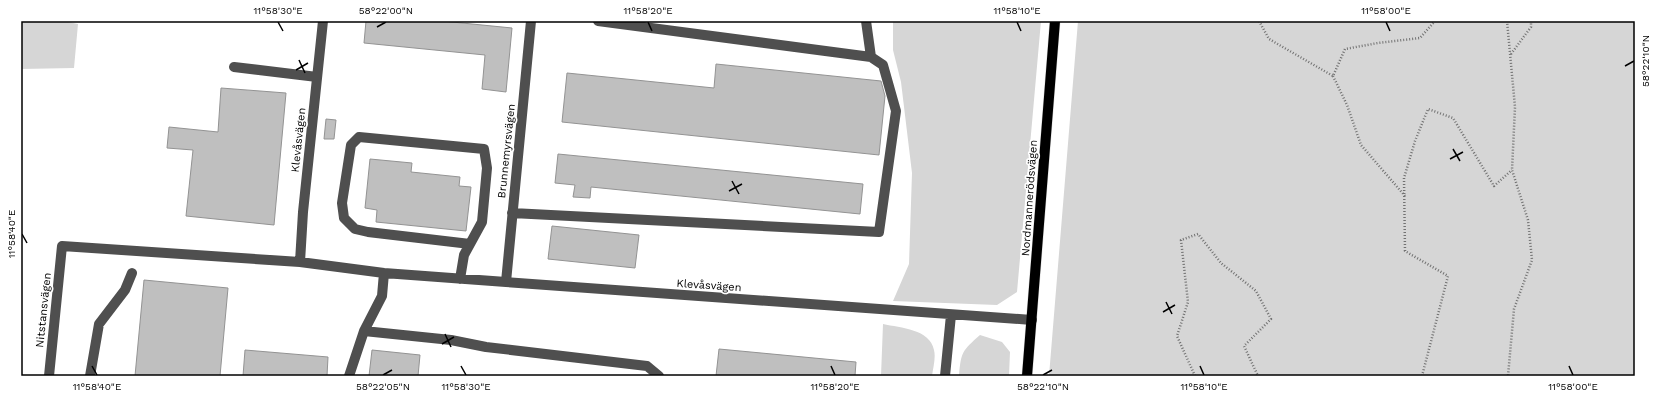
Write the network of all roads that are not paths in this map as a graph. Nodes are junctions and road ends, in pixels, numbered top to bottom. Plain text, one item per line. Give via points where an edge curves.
1 (323, 21) edge
2 (531, 21) edge
3 (598, 21) edge
4 (866, 21) edge
5 (1055, 21) edge
6 (871, 57) junction
7 (234, 67) dead end
8 (317, 77) junction
9 (512, 212) junction
10 (470, 244) junction
11 (62, 246) joint
12 (300, 262) junction
13 (132, 273) dead end
14 (384, 273) junction
15 (460, 279) junction
16 (506, 282) junction
17 (950, 315) junction
18 (1032, 320) junction
19 (364, 331) junction
20 (48, 376) edge
21 (90, 376) edge
22 (349, 376) edge
23 (659, 376) edge
24 (945, 376) edge
25 (1027, 376) edge

1 - 8 street, Klevåsvägen
2 - 9 street, Brunnemyrsvägen
3 - 6 street
4 - 6 street
5 - 18 main road, Nordmannerödsvägen
6 - 9 street via 882,65 896,111 879,232
7 - 8 street
8 - 12 street, Klevåsvägen
9 - 16 street, Brunnemyrsvägen
10 - 10 street via 355,229 344,218 342,203 351,145 360,137 484,149 487,168 482,222
10 - 15 street via 464,255
11 - 12 street, Klevåsvägen
11 - 20 street, Nitstansvägen
12 - 14 street, Klevåsvägen
13 - 21 street via 125,290 99,324
14 - 15 street, Klevåsvägen
14 - 19 street via 382,296
15 - 16 street, Klevåsvägen
16 - 17 street, Klevåsvägen
17 - 18 street, Klevåsvägen
17 - 24 street
18 - 25 main road, Nordmannerödsvägen
19 - 22 street
19 - 23 street via 647,366

